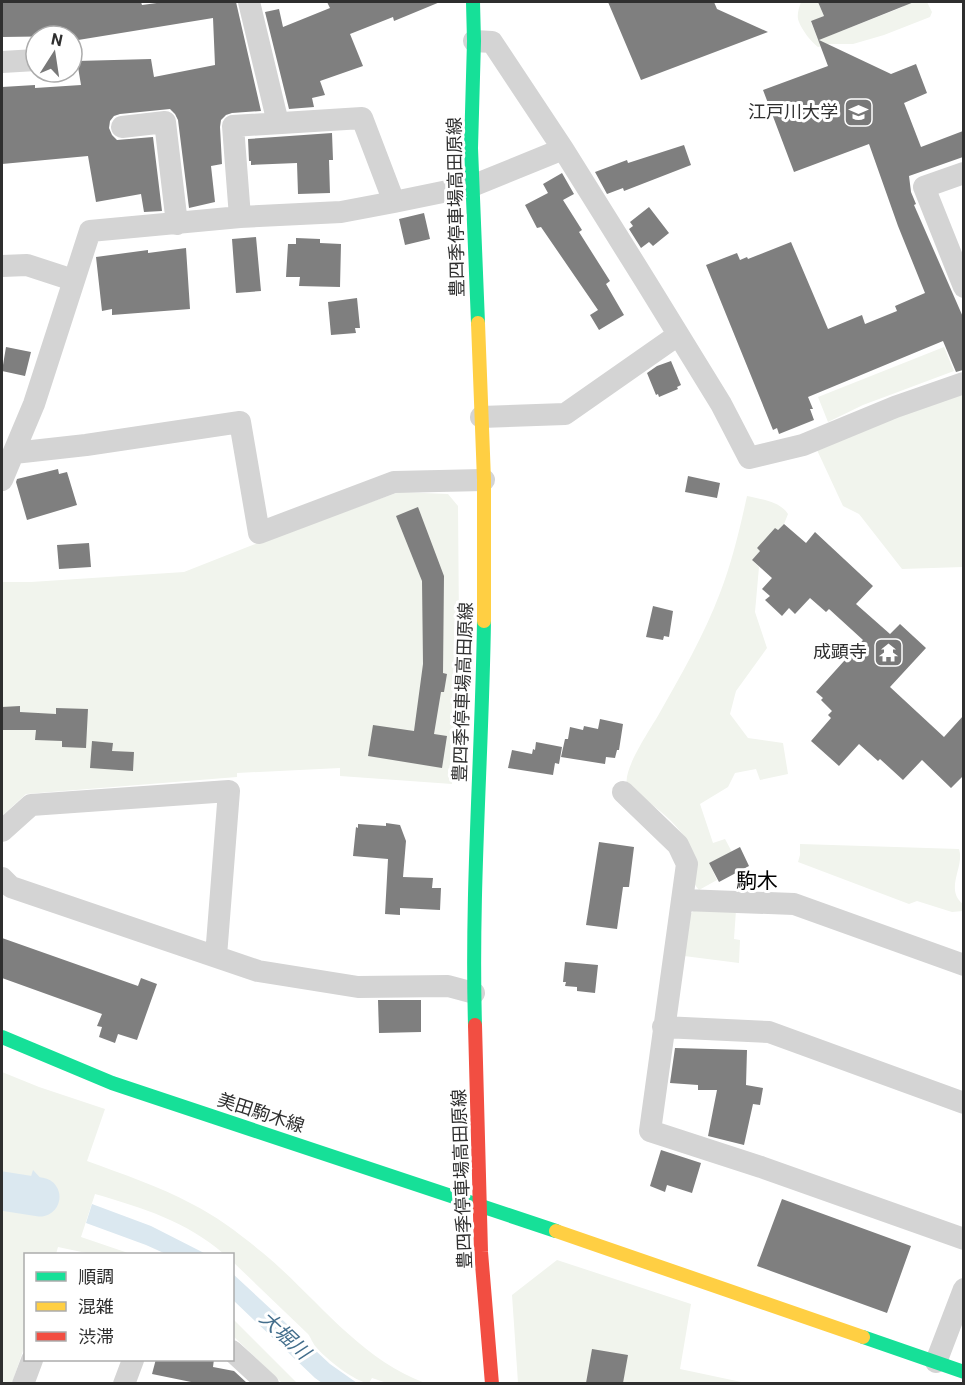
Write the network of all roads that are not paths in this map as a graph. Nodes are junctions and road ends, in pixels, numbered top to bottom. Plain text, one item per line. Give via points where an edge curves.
1 (249, 2) edge
2 (473, 2) edge
3 (474, 41) junction
4 (24, 61) edge
5 (2, 62) edge
6 (278, 123) junction
7 (122, 127) dead end
8 (563, 149) junction
9 (963, 172) edge
10 (472, 186) junction
11 (394, 202) junction
12 (240, 217) junction
13 (177, 224) junction
14 (2, 266) edge
15 (73, 280) junction
16 (963, 287) edge
17 (678, 334) junction
18 (963, 383) edge
19 (481, 417) junction
20 (14, 453) junction
21 (2, 480) edge
22 (484, 480) junction
23 (623, 792) dead end
24 (2, 831) edge
25 (2, 878) edge
26 (683, 900) junction
27 (216, 956) junction
28 (963, 965) edge
29 (474, 993) junction
30 (663, 1027) junction
31 (2, 1037) edge
32 (963, 1103) edge
33 (479, 1204) junction
34 (963, 1239) edge
35 (963, 1289) edge
36 (234, 1353) edge
37 (31, 1361) edge
38 (132, 1361) edge
39 (936, 1362) junction
40 (963, 1372) edge
41 (23, 1383) edge
42 (124, 1383) edge
43 (268, 1383) edge
44 (492, 1383) edge

1 - 6 street
2 - 3 main road, 豊四季停車場高田原線
3 - 8 street via 492,42
3 - 10 main road, 豊四季停車場高田原線
4 - 5 street
6 - 11 street via 362,118
6 - 12 street via 233,126
7 - 13 street via 165,122
8 - 10 street
8 - 17 street
9 - 16 street via 924,187
10 - 11 street
10 - 19 main road, 豊四季停車場高田原線
11 - 12 street via 341,212
12 - 13 street
13 - 15 street via 90,231
14 - 15 street via 27,265
15 - 20 street via 34,404
17 - 18 street via 749,458 803,445
17 - 19 street via 565,414
19 - 22 main road, 豊四季停車場高田原線
20 - 21 street
20 - 22 street via 240,422 259,532 394,482
22 - 29 main road, 豊四季停車場高田原線
23 - 26 street via 678,845 687,864
24 - 27 street via 31,805 229,791
25 - 27 street via 11,887
26 - 28 street via 794,904
26 - 30 street
27 - 29 street via 258,971 358,987 448,986
29 - 33 main road, 豊四季停車場高田原線
30 - 32 street via 769,1032
30 - 34 street via 650,1131
31 - 33 main road, 美田駒木線 via 112,1083
33 - 39 main road, 美田駒木線
33 - 44 main road, 豊四季停車場高田原線
35 - 39 street
36 - 43 street
37 - 41 street
38 - 42 street
39 - 40 main road, 美田駒木線

